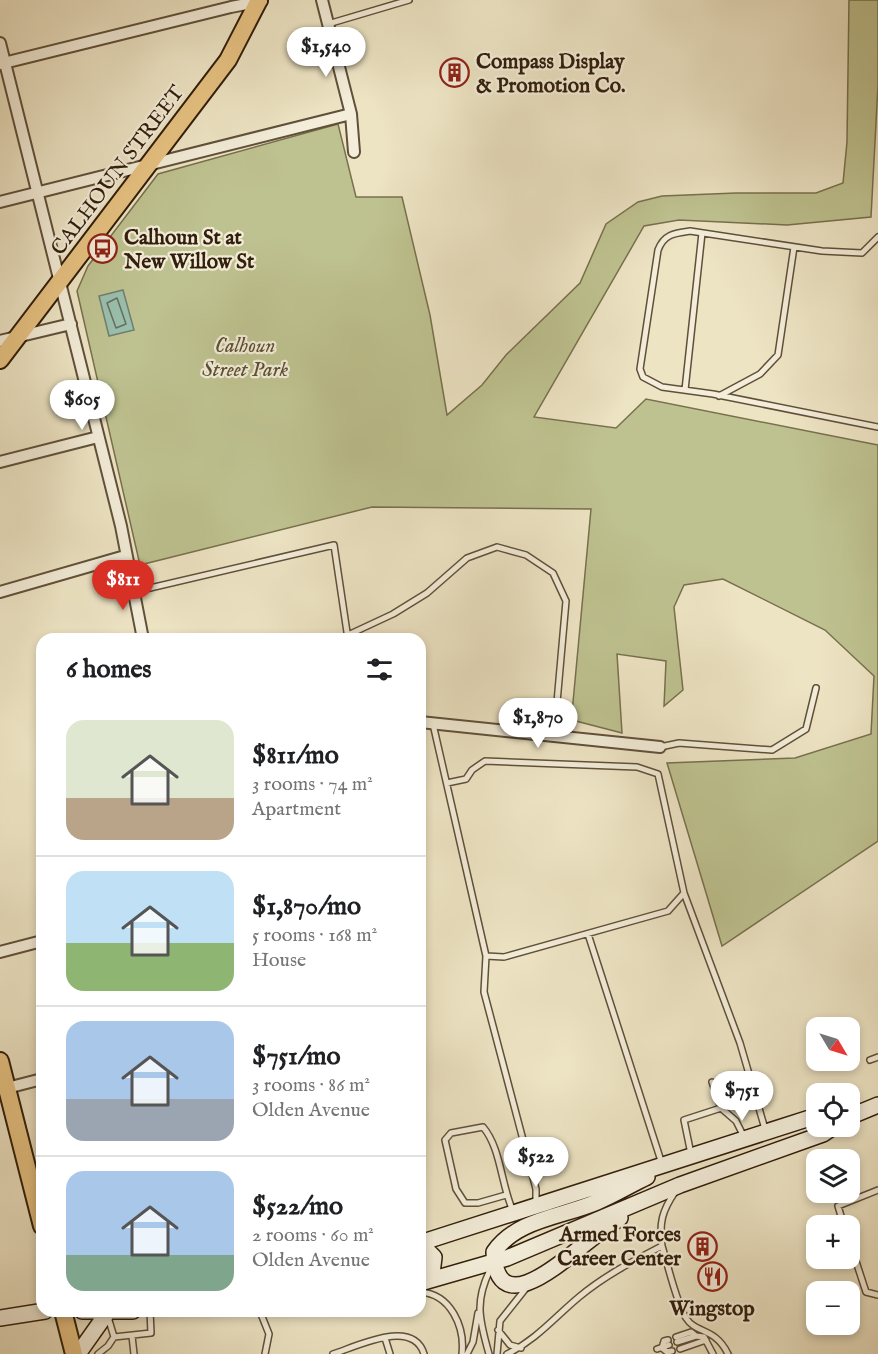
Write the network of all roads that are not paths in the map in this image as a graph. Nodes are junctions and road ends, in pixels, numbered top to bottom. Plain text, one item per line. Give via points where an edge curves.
1 (322, 0) edge
2 (409, 0) edge
3 (261, 1) edge
4 (328, 24) junction
5 (0, 43) edge
6 (2, 64) edge
7 (351, 114) junction
8 (354, 152) dead end
9 (150, 164) junction
10 (38, 192) junction
11 (0, 202) edge
12 (702, 233) junction
13 (878, 237) edge
14 (794, 247) junction
15 (61, 279) junction
16 (70, 324) junction
17 (19, 336) junction
18 (0, 341) edge
19 (0, 360) edge
20 (685, 390) junction
21 (719, 396) junction
22 (878, 427) edge
23 (98, 437) junction
24 (0, 462) edge
25 (125, 556) junction
26 (0, 592) edge
27 (133, 592) junction
28 (142, 633) edge
29 (347, 633) edge
30 (356, 633) edge
31 (816, 688) dead end
32 (426, 723) edge
33 (433, 724) junction
34 (554, 736) junction
35 (660, 747) joint
36 (447, 783) junction
37 (684, 893) junction
38 (588, 934) junction
39 (36, 943) edge
40 (0, 952) edge
41 (486, 956) junction
42 (878, 1057) edge
43 (870, 1060) dead end
44 (0, 1061) edge
45 (36, 1081) edge
46 (712, 1082) dead end
47 (7, 1088) junction
48 (878, 1105) edge
49 (721, 1108) junction
50 (860, 1112) edge
51 (806, 1119) edge
52 (766, 1132) junction
53 (815, 1137) edge
54 (745, 1139) junction
55 (686, 1159) junction
56 (663, 1165) junction
57 (680, 1185) junction
58 (878, 1190) edge
59 (506, 1195) junction
60 (647, 1199) junction
61 (36, 1201) edge
62 (536, 1205) junction
63 (514, 1213) junction
64 (841, 1215) edge
65 (426, 1242) edge
66 (662, 1246) junction
67 (426, 1250) edge
68 (495, 1262) junction
69 (858, 1269) edge
70 (426, 1281) edge
71 (531, 1282) junction
72 (426, 1284) edge
73 (426, 1290) edge
74 (878, 1295) edge
75 (479, 1308) junction
76 (36, 1312) edge
77 (65, 1317) edge
78 (104, 1317) edge
79 (108, 1317) edge
80 (150, 1317) edge
81 (262, 1317) edge
82 (0, 1318) edge
83 (498, 1330) junction
84 (132, 1336) junction
85 (114, 1337) junction
86 (385, 1338) junction
87 (677, 1339) dead end
88 (706, 1340) junction
89 (669, 1342) dead end
90 (109, 1346) junction
91 (522, 1348) junction
92 (680, 1348) dead end
93 (672, 1351) dead end
94 (76, 1354) edge
95 (98, 1354) edge
96 (111, 1354) edge
97 (134, 1354) edge
98 (265, 1354) edge
99 (333, 1354) edge
100 (390, 1354) edge
101 (424, 1354) edge
102 (462, 1354) edge
103 (467, 1354) edge
104 (489, 1354) edge
105 (497, 1354) edge
106 (507, 1354) edge
107 (712, 1354) edge
108 (728, 1354) edge

1 - 4 street
2 - 4 lane
3 - 6 street
3 - 9 main road, CALHOUN STREET via 228,60
4 - 7 street
5 - 6 street
6 - 10 street
7 - 8 street
7 - 9 street
9 - 10 street
9 - 15 main road, CALHOUN STREET
10 - 11 street
10 - 15 street
12 - 14 lane
12 - 20 lane
12 - 20 lane via 671,234 660,244 640,369 643,377 656,385
13 - 14 lane via 862,253
14 - 21 lane via 778,355 760,374
15 - 16 street
15 - 17 main road, CALHOUN STREET
16 - 17 street
16 - 23 street
17 - 18 street
17 - 19 main road, CALHOUN STREET
20 - 21 lane
21 - 22 lane
23 - 24 street
23 - 25 street
25 - 26 street
25 - 27 street
27 - 28 street
27 - 29 lane via 334,545
30 - 34 lane via 427,592 467,558 497,547 526,555 552,573 567,601
31 - 35 lane via 806,729 772,750 678,743
32 - 33 street
33 - 34 street
33 - 36 lane
34 - 35 street
36 - 37 lane via 466,779 485,761 637,767 658,774
36 - 41 lane
37 - 38 lane via 668,911
37 - 52 lane via 740,1043
38 - 41 lane via 504,957
38 - 56 lane
39 - 40 street
41 - 62 lane via 484,992 536,1189
42 - 43 lane
44 - 47 main road
45 - 47 street
46 - 49 lane
47 - 61 main road
48 - 50 main road
49 - 54 lane via 736,1121
49 - 55 lane via 684,1120
51 - 52 main road
52 - 54 main road
53 - 57 main road
54 - 55 main road
55 - 56 main road
55 - 68 main road via 597,1202 510,1234 494,1252
56 - 62 main road
57 - 60 main road
57 - 66 lane via 663,1209
58 - 64 lane via 838,1206
59 - 59 lane via 491,1136 483,1126 451,1133 445,1140 456,1189 465,1203
59 - 63 lane
60 - 68 main road
60 - 71 main road
62 - 63 main road
63 - 65 main road
66 - 91 lane via 580,1296
66 - 108 lane via 686,1318 720,1340
67 - 70 main road via 434,1257 432,1274
68 - 71 main road via 510,1283 517,1286
68 - 72 main road
68 - 75 lane via 482,1285
69 - 74 lane via 866,1292
71 - 83 lane via 500,1321
73 - 102 lane via 449,1305 460,1325
75 - 103 lane
75 - 104 lane
76 - 82 main road
77 - 94 main road
78 - 94 main road
79 - 85 lane
80 - 84 lane via 151,1334
81 - 98 lane via 269,1334
83 - 91 lane via 510,1345
83 - 105 lane
84 - 85 lane
84 - 97 lane
85 - 90 lane
86 - 99 lane
86 - 100 lane
86 - 101 lane via 399,1334 414,1338
87 - 88 lane via 696,1336
88 - 92 lane
88 - 107 lane
89 - 93 lane via 660,1349
90 - 95 lane
90 - 96 lane
91 - 106 lane

